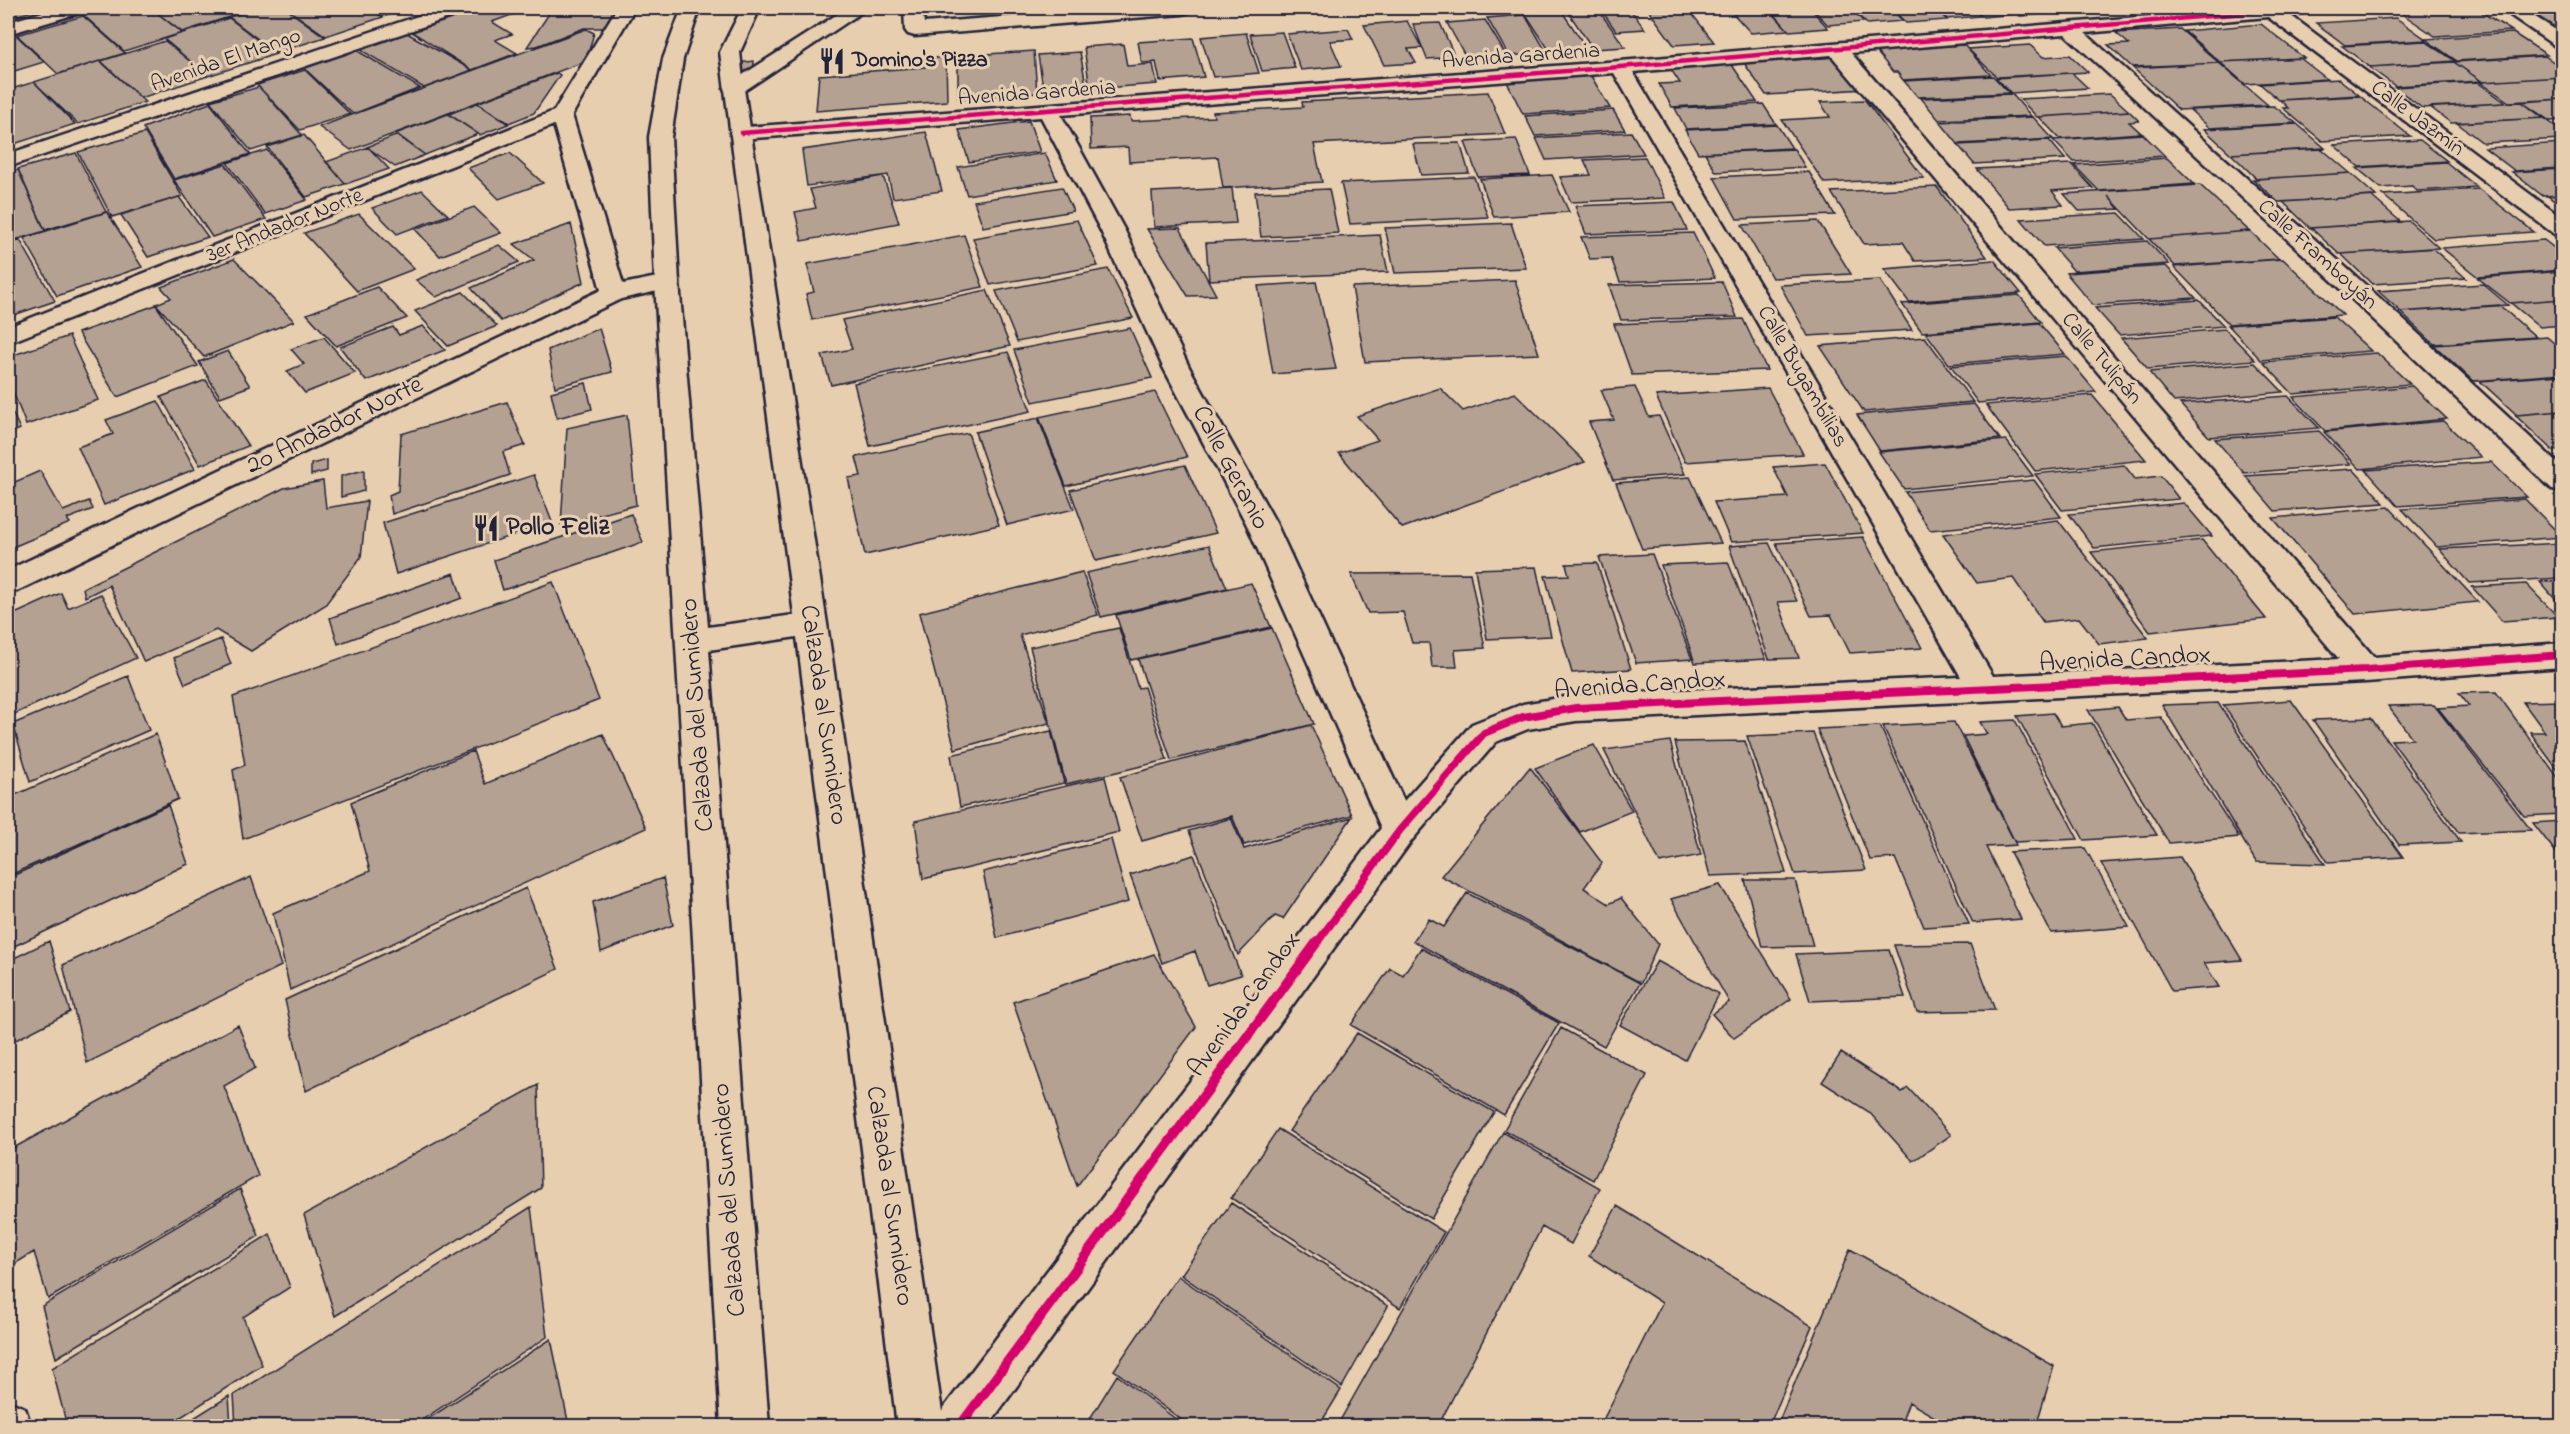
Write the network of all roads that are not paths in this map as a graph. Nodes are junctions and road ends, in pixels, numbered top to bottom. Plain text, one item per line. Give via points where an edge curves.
1 (76, 8) edge
2 (459, 8) edge
3 (626, 8) edge
4 (691, 8) edge
5 (751, 8) edge
6 (859, 8) edge
7 (913, 8) edge
8 (1182, 8) edge
9 (2304, 8) edge
10 (2509, 8) edge
11 (2271, 10) junction
12 (8, 28) edge
13 (2070, 29) junction
14 (2562, 42) edge
15 (1836, 48) junction
16 (1620, 67) junction
17 (734, 89) junction
18 (1049, 112) junction
19 (562, 116) junction
20 (741, 134) junction
21 (8, 161) edge
22 (2562, 229) edge
23 (667, 282) junction
24 (614, 293) junction
25 (8, 336) edge
26 (2562, 482) edge
27 (8, 582) edge
28 (811, 624) junction
29 (693, 641) junction
30 (2562, 656) edge
31 (2366, 670) junction
32 (1983, 687) junction
33 (1400, 830) junction
34 (745, 1426) edge
35 (921, 1426) edge
36 (960, 1426) edge

1 - 12 street
2 - 21 street, Avenida El Mango
3 - 19 street
4 - 23 street, Calzada del Sumidero via 673,59 660,137
5 - 17 street, Calzada al Sumidero via 730,52
6 - 17 street
7 - 8 street via 915,30
9 - 11 street, Avenida Gardenia
10 - 14 street
11 - 13 street, Avenida Gardenia
11 - 22 street, Calle Jazmín
13 - 15 street, Avenida Gardenia
13 - 26 street, Calle Framboyán
15 - 16 street, Avenida Gardenia
15 - 31 street, Calle Tulipán
16 - 18 street, Avenida Gardenia
16 - 32 street, Calle Bugambilias
17 - 20 street, Calzada al Sumidero
18 - 20 street, Avenida Gardenia
18 - 33 street, Calle Geranio via 1113,231 1176,367 1261,523
19 - 24 street
19 - 25 street, 3er Andador Norte
20 - 28 street, Calzada al Sumidero
23 - 24 street, 2o Andador Norte
23 - 29 street, Calzada del Sumidero
24 - 27 street, 2o Andador Norte
28 - 29 street
28 - 35 street, Calzada al Sumidero
29 - 34 street, Calzada del Sumidero
30 - 31 street, Avenida Candox
31 - 32 street, Avenida Candox
32 - 33 street, Avenida Candox via 1576,708 1523,717 1484,733
33 - 36 street, Avenida Candox

